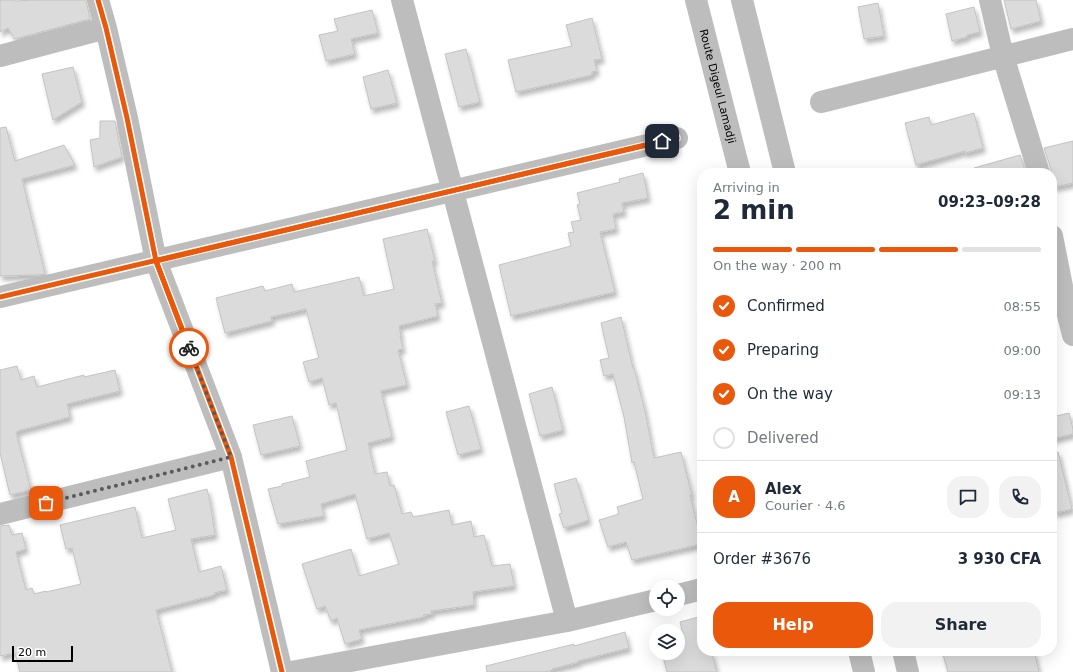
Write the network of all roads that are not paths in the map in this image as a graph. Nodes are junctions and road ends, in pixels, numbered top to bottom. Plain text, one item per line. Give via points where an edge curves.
1 (98, 0) edge
2 (402, 0) edge
3 (696, 0) edge
4 (742, 0) edge
5 (990, 0) edge
6 (106, 28) junction
7 (1073, 38) edge
8 (0, 56) edge
9 (1003, 56) junction
10 (821, 102) dead end
11 (677, 138) dead end
12 (739, 168) edge
13 (783, 168) edge
14 (1037, 168) edge
15 (452, 191) junction
16 (156, 261) junction
17 (1057, 261) edge
18 (0, 297) edge
19 (1073, 335) edge
20 (231, 457) junction
21 (0, 514) edge
22 (697, 590) edge
23 (685, 593) edge
24 (649, 602) edge
25 (567, 621) junction
26 (860, 656) edge
27 (904, 656) edge
28 (282, 672) edge
29 (291, 672) edge
30 (864, 672) edge
31 (908, 672) edge

1 - 6 street
2 - 15 street
3 - 12 street, Route Digeul Lamadji
4 - 13 street
5 - 9 street
6 - 8 street
6 - 16 street
7 - 9 street
9 - 10 street
9 - 14 street
11 - 15 street
15 - 16 street
15 - 25 street
16 - 18 street
16 - 20 street
17 - 19 street
20 - 21 street
20 - 28 street
22 - 23 street
24 - 25 street
25 - 29 street
26 - 30 street
27 - 31 street

